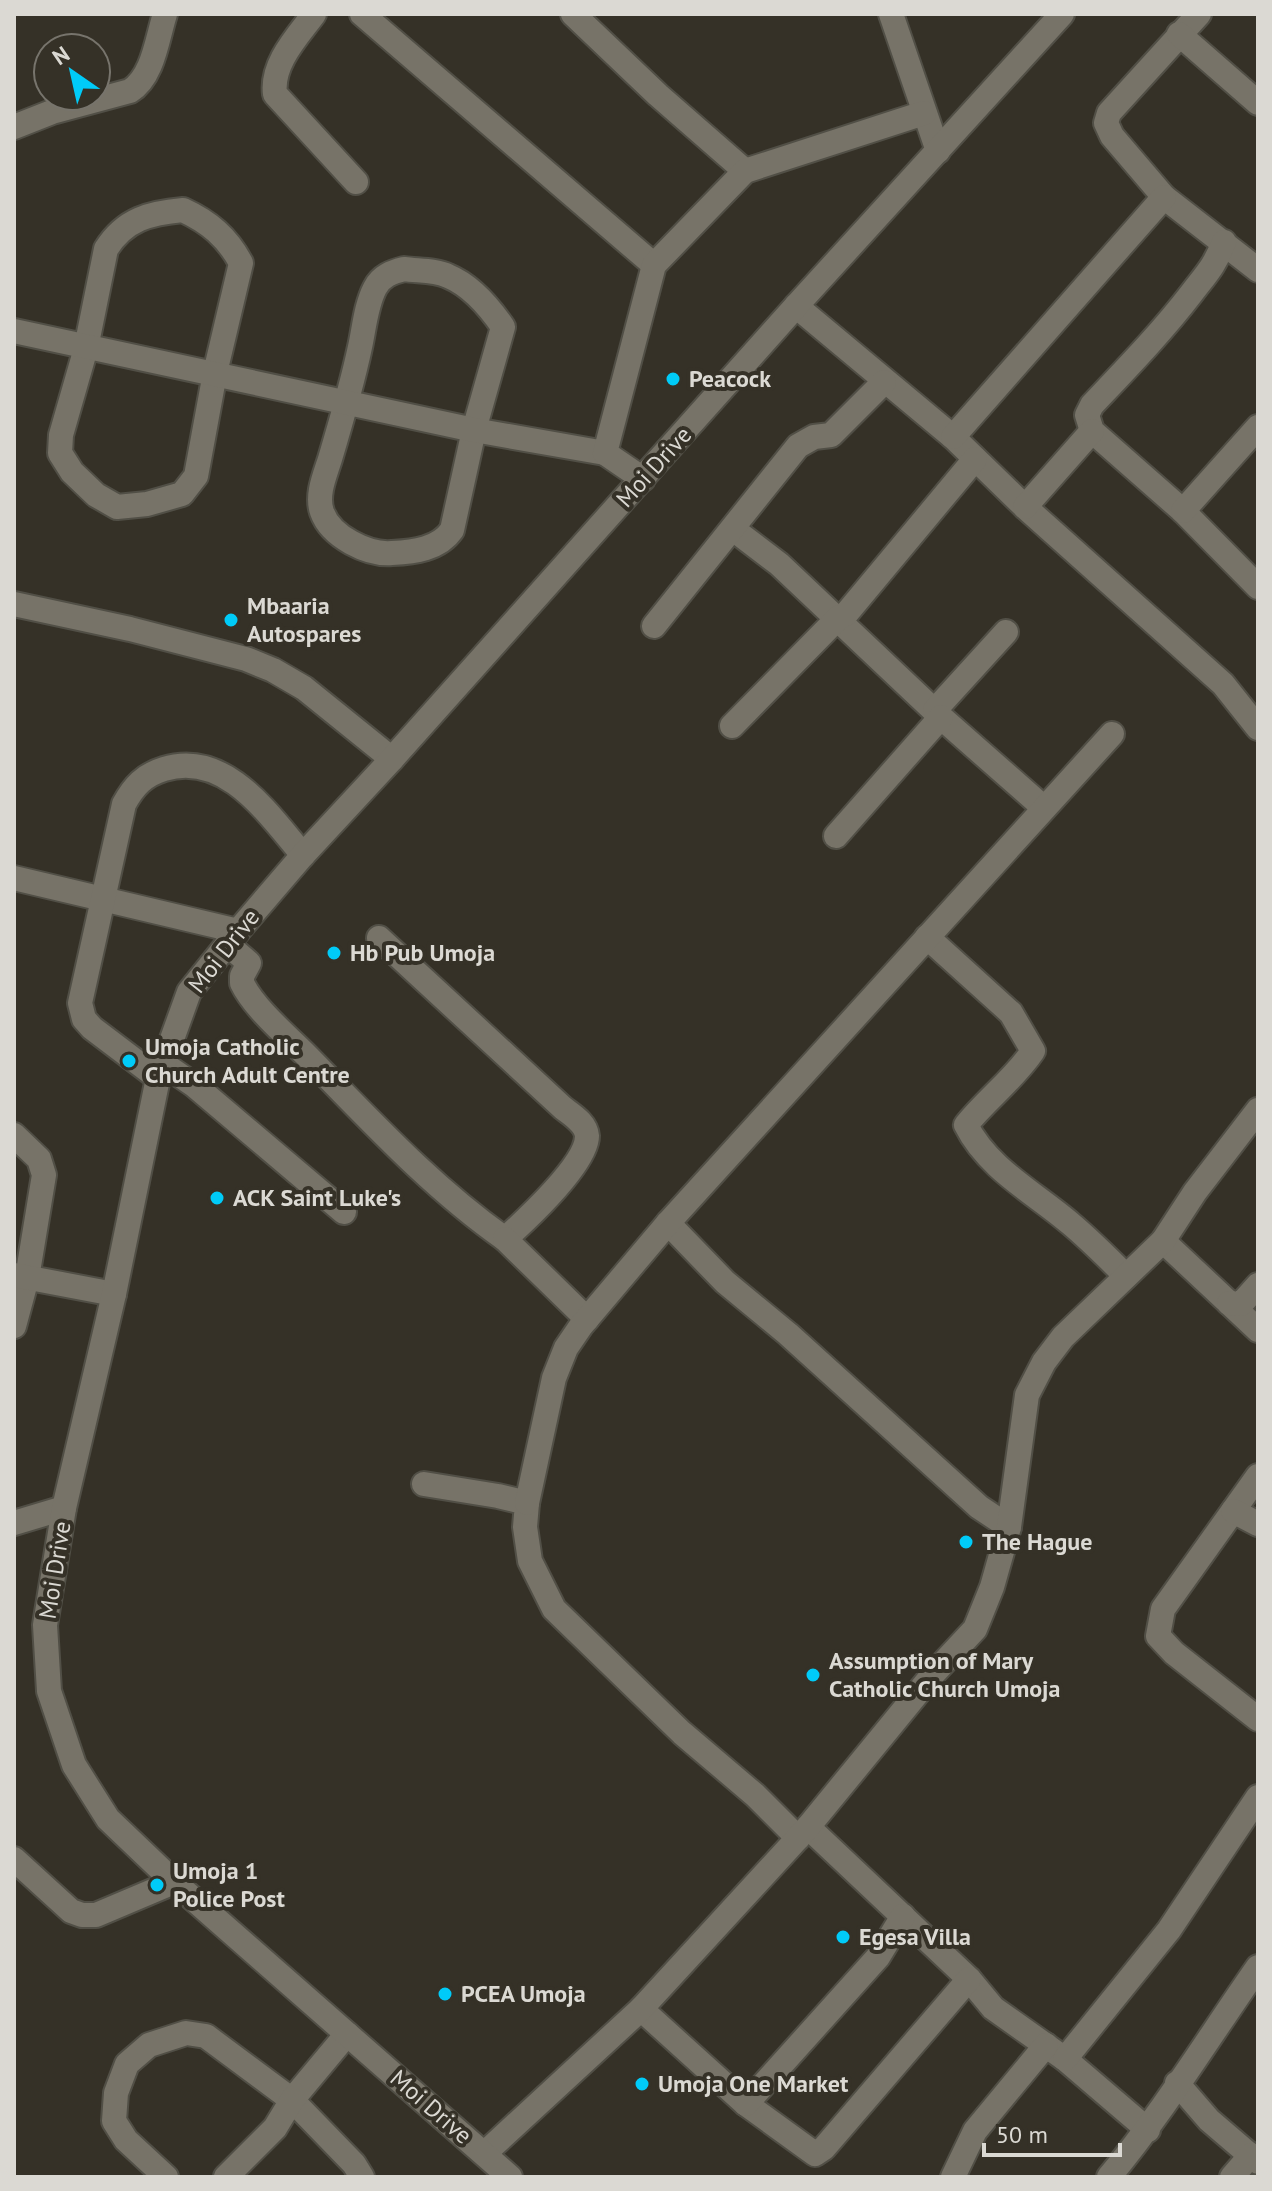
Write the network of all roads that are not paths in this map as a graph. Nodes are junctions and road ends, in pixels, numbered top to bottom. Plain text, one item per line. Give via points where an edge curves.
1 (165, 14) edge
2 (314, 14) edge
3 (362, 14) edge
4 (573, 14) edge
5 (891, 14) edge
6 (1062, 14) edge
7 (1199, 14) edge
8 (1179, 34) junction
9 (1258, 103) edge
10 (924, 113) junction
11 (14, 127) edge
12 (938, 151) junction
13 (745, 171) junction
14 (356, 182) dead end
15 (1164, 197) junction
16 (1224, 242) junction
17 (654, 265) junction
18 (1258, 270) edge
19 (796, 306) junction
20 (14, 331) edge
21 (86, 348) junction
22 (215, 373) junction
23 (884, 382) junction
24 (348, 402) junction
25 (1258, 427) edge
26 (474, 430) junction
27 (1092, 431) junction
28 (953, 437) junction
29 (605, 453) junction
30 (975, 459) junction
31 (643, 479) junction
32 (1025, 507) junction
33 (1183, 511) junction
34 (733, 529) junction
35 (1258, 587) edge
36 (14, 604) edge
37 (838, 618) junction
38 (654, 626) dead end
39 (1006, 632) dead end
40 (938, 714) junction
41 (732, 726) dead end
42 (1258, 728) edge
43 (1112, 734) dead end
44 (392, 759) junction
45 (1044, 808) junction
46 (836, 836) dead end
47 (303, 855) junction
48 (14, 878) edge
49 (102, 899) junction
50 (927, 937) junction
51 (232, 938) junction
52 (379, 938) dead end
53 (160, 1070) junction
54 (1258, 1110) edge
55 (14, 1135) edge
56 (344, 1212) dead end
57 (668, 1223) junction
58 (505, 1239) junction
59 (1163, 1241) junction
60 (1126, 1276) junction
61 (21, 1277) edge
62 (1258, 1285) edge
63 (114, 1294) junction
64 (1229, 1303) junction
65 (587, 1319) junction
66 (14, 1326) edge
67 (1258, 1330) edge
68 (1258, 1476) edge
69 (424, 1484) dead end
70 (527, 1503) junction
71 (64, 1508) junction
72 (1233, 1511) junction
73 (14, 1523) edge
74 (1258, 1524) edge
75 (1009, 1527) junction
76 (1258, 1719) edge
77 (1258, 1797) edge
78 (803, 1832) junction
79 (14, 1859) edge
80 (174, 1882) junction
81 (903, 1916) junction
82 (1258, 1967) edge
83 (969, 1979) junction
84 (641, 2009) junction
85 (347, 2034) junction
86 (1055, 2052) junction
87 (1177, 2083) junction
88 (292, 2100) junction
89 (746, 2104) junction
90 (1148, 2130) junction
91 (485, 2153) junction
92 (1254, 2158) edge
93 (166, 2177) edge
94 (226, 2177) edge
95 (362, 2177) edge
96 (510, 2177) edge
97 (953, 2177) edge
98 (1109, 2177) edge
99 (1232, 2177) edge

1 - 11 street via 139,86
2 - 14 street via 285,53 275,94
3 - 17 street
4 - 13 street
5 - 10 street
6 - 12 street, Moi Drive
7 - 8 street
8 - 9 street
8 - 15 street via 1109,113 1106,123
10 - 12 street
10 - 13 street
12 - 19 street, Moi Drive
13 - 17 street
15 - 16 street
15 - 28 street
16 - 18 street
16 - 27 street via 1206,278 1092,405 1087,415
17 - 29 street
19 - 23 street
19 - 31 street, Moi Drive
20 - 21 street
21 - 22 street
21 - 22 street via 60,453 96,495 117,507 182,494 196,476
21 - 22 street via 106,249 115,236 127,225 160,212 183,210 207,221 241,263
22 - 24 street
23 - 28 street
23 - 34 street via 831,435 798,446
24 - 26 street
24 - 26 street via 321,489 322,511 342,535 379,554 414,552 446,539
24 - 26 street via 378,282 404,269 447,275 466,287 503,327
25 - 33 street
26 - 29 street
27 - 32 street
27 - 33 street
28 - 30 street
29 - 31 street
30 - 32 street
30 - 37 street
31 - 44 street, Moi Drive
32 - 42 street via 1223,684
33 - 35 street
34 - 37 street
34 - 38 street
36 - 44 street via 130,629 273,670 304,688
37 - 40 street
37 - 41 street
39 - 40 street
40 - 45 street
40 - 46 street
43 - 45 street
44 - 47 street, Moi Drive
45 - 50 street
47 - 49 street via 223,774 181,764 149,774 124,804
47 - 51 street, Moi Drive
48 - 49 street
49 - 51 street
49 - 53 street via 80,1003 84,1019 104,1040
50 - 57 street
50 - 60 street via 1011,1013 1033,1051 966,1125 975,1143
51 - 53 street, Moi Drive via 189,992
51 - 58 street via 249,963 242,983 275,1023 397,1148
52 - 58 street via 580,1120 587,1137 581,1158
53 - 56 street via 194,1085
53 - 63 street, Moi Drive
54 - 59 street
55 - 61 street via 39,1159 44,1175
57 - 65 street
57 - 75 street via 725,1282 979,1507
58 - 65 street
59 - 60 street
59 - 64 street
60 - 75 street via 1063,1337 1027,1395
61 - 63 street
61 - 66 street
62 - 64 street via 1241,1304
63 - 71 street, Moi Drive
64 - 67 street
65 - 70 street via 566,1348 554,1378
68 - 72 street
69 - 70 street
70 - 78 street via 530,1561 554,1609 682,1733
71 - 73 street
71 - 80 street, Moi Drive via 45,1625 49,1691 74,1765 108,1819
72 - 74 street
72 - 76 street via 1163,1609 1158,1636
75 - 78 street via 975,1629
77 - 86 street via 1169,1930
78 - 81 street
78 - 84 street
79 - 80 street via 82,1915 96,1915
80 - 85 street, Moi Drive
81 - 83 street
81 - 89 street via 878,1957
82 - 87 street
83 - 86 street via 993,2008
83 - 89 street via 815,2154
84 - 89 street
84 - 91 street
85 - 88 street
85 - 91 street, Moi Drive
86 - 90 street
86 - 97 street via 975,2131
87 - 90 street
87 - 92 street via 1209,2120
88 - 93 street via 206,2036 186,2033 149,2045 127,2064 116,2093 114,2121 126,2140
88 - 94 street via 275,2128
88 - 95 street
90 - 98 street
91 - 96 street, Moi Drive
92 - 99 street

